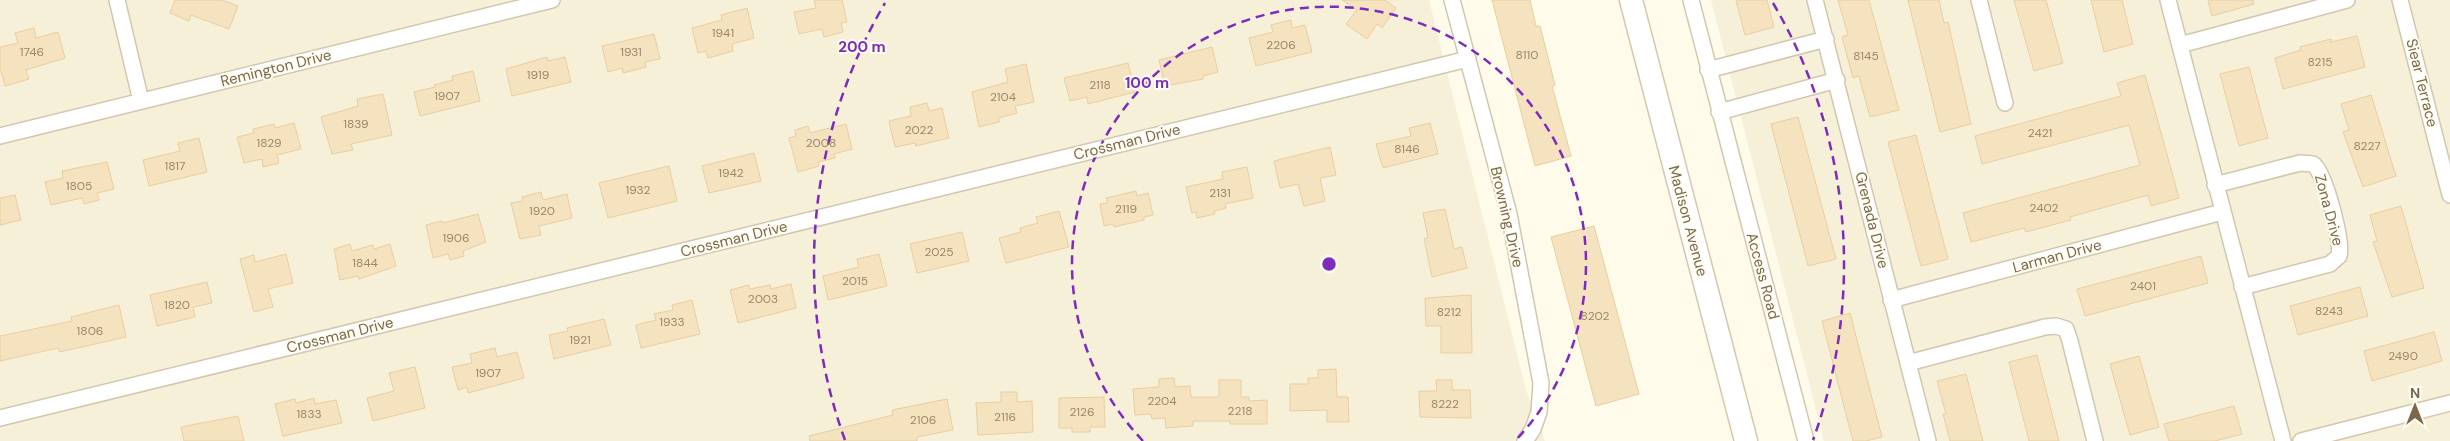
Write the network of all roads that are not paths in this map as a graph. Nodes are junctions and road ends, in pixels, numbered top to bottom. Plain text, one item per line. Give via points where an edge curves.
1 (117, 0) edge
2 (552, 0) edge
3 (1452, 0) edge
4 (1631, 0) edge
5 (1690, 0) edge
6 (1815, 0) edge
7 (1979, 0) edge
8 (2168, 0) edge
9 (2347, 0) edge
10 (2400, 0) edge
11 (1826, 39) junction
12 (2180, 45) junction
13 (1468, 59) junction
14 (1708, 70) junction
15 (1837, 80) junction
16 (141, 101) junction
17 (2006, 103) dead end
18 (1719, 112) junction
19 (0, 136) edge
20 (2445, 155) edge
21 (2216, 185) junction
22 (2450, 195) edge
23 (2222, 212) junction
24 (2242, 287) junction
25 (1892, 300) junction
26 (1908, 363) junction
27 (2450, 403) edge
28 (0, 418) edge
29 (2359, 434) edge
30 (1527, 438) edge
31 (1746, 441) edge
32 (1806, 441) edge
33 (1928, 441) edge
34 (2095, 441) edge
35 (2282, 441) edge
36 (2302, 441) edge

1 - 16 street
2 - 16 street, Remington Drive
3 - 13 street, Browning Drive
4 - 31 main road, Madison Avenue
5 - 14 street, Access Road
6 - 11 street, Grenada Drive
7 - 17 street
8 - 12 street
9 - 12 street
10 - 20 street, Siear Terrace
11 - 14 street
11 - 15 street, Grenada Drive
12 - 21 street
13 - 28 street, Crossman Drive
13 - 30 street, Browning Drive via 1509,214 1541,383 1540,406
14 - 18 street, Access Road
15 - 18 street
15 - 25 street, Grenada Drive
16 - 19 street, Remington Drive
18 - 32 street, Access Road
20 - 22 street, Siear Terrace
21 - 23 street
21 - 24 street, Zona Drive via 2300,163 2313,164 2322,175 2332,214 2340,247 2334,262
23 - 24 street
23 - 25 street, Larman Drive
24 - 35 street
25 - 26 street, Grenada Drive
26 - 33 street, Grenada Drive
26 - 34 street via 2046,327 2066,329
27 - 29 street
29 - 36 street

